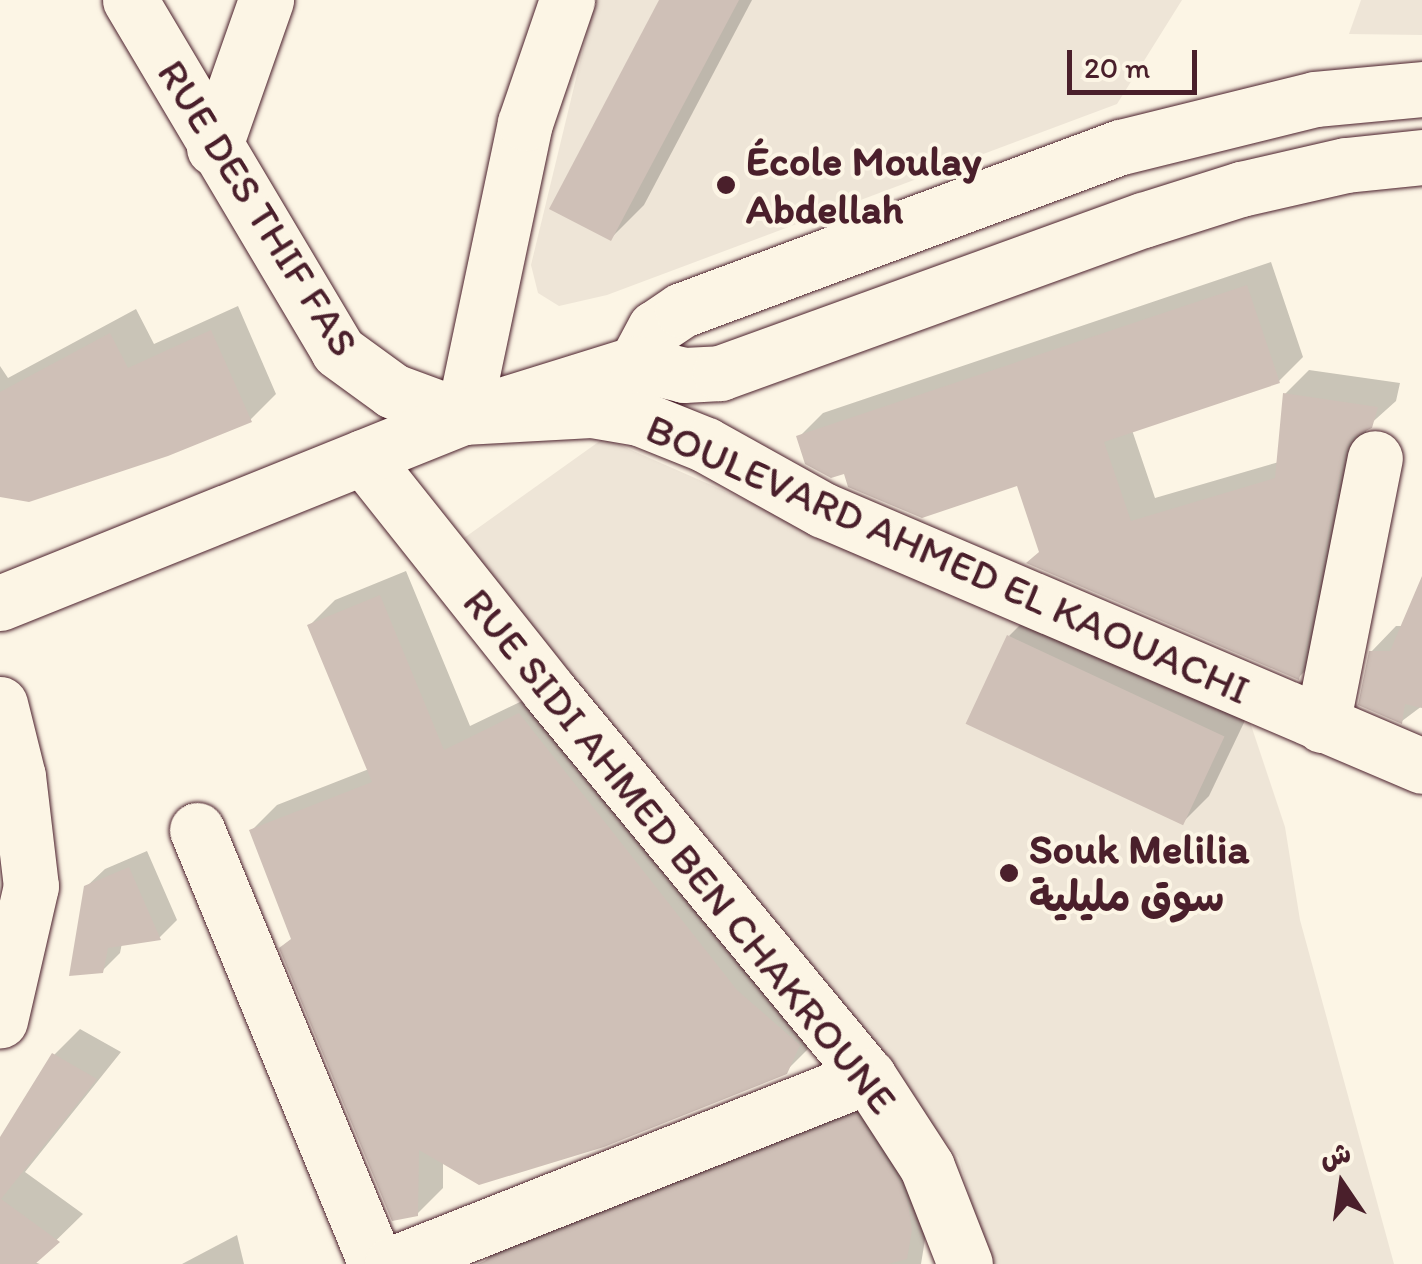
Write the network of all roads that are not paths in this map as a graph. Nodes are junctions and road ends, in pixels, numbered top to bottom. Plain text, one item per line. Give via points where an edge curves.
1 (130, 0) edge
2 (266, 0) edge
3 (566, 0) edge
4 (1422, 89) edge
5 (214, 148) junction
6 (1422, 157) edge
7 (636, 364) junction
8 (462, 417) junction
9 (363, 457) junction
10 (1375, 458) dead end
11 (0, 604) edge
12 (0, 704) edge
13 (1322, 725) junction
14 (1422, 766) edge
15 (197, 830) dead end
16 (0, 1020) edge
17 (868, 1076) junction
18 (418, 1260) edge
19 (376, 1264) edge
20 (965, 1264) edge

1 - 5 street, RUE DES THIF FAS
2 - 5 street
3 - 8 street via 524,123
4 - 7 street via 1315,99 1121,147 682,310 655,328
5 - 8 street, RUE DES THIF FAS via 338,350 394,391
6 - 7 street via 1346,165 1143,220 720,373
7 - 8 street
8 - 9 street
8 - 13 street, BOULEVARD AHMED EL KAOUACHI via 591,410 639,418 706,444 822,510
9 - 11 street
9 - 17 street, RUE SIDI AHMED BEN CHAKROUNE
10 - 13 street
12 - 16 street via 18,776 31,886
13 - 14 street, BOULEVARD AHMED EL KAOUACHI
15 - 19 street
17 - 18 street
17 - 20 street, RUE SIDI AHMED BEN CHAKROUNE via 928,1166

